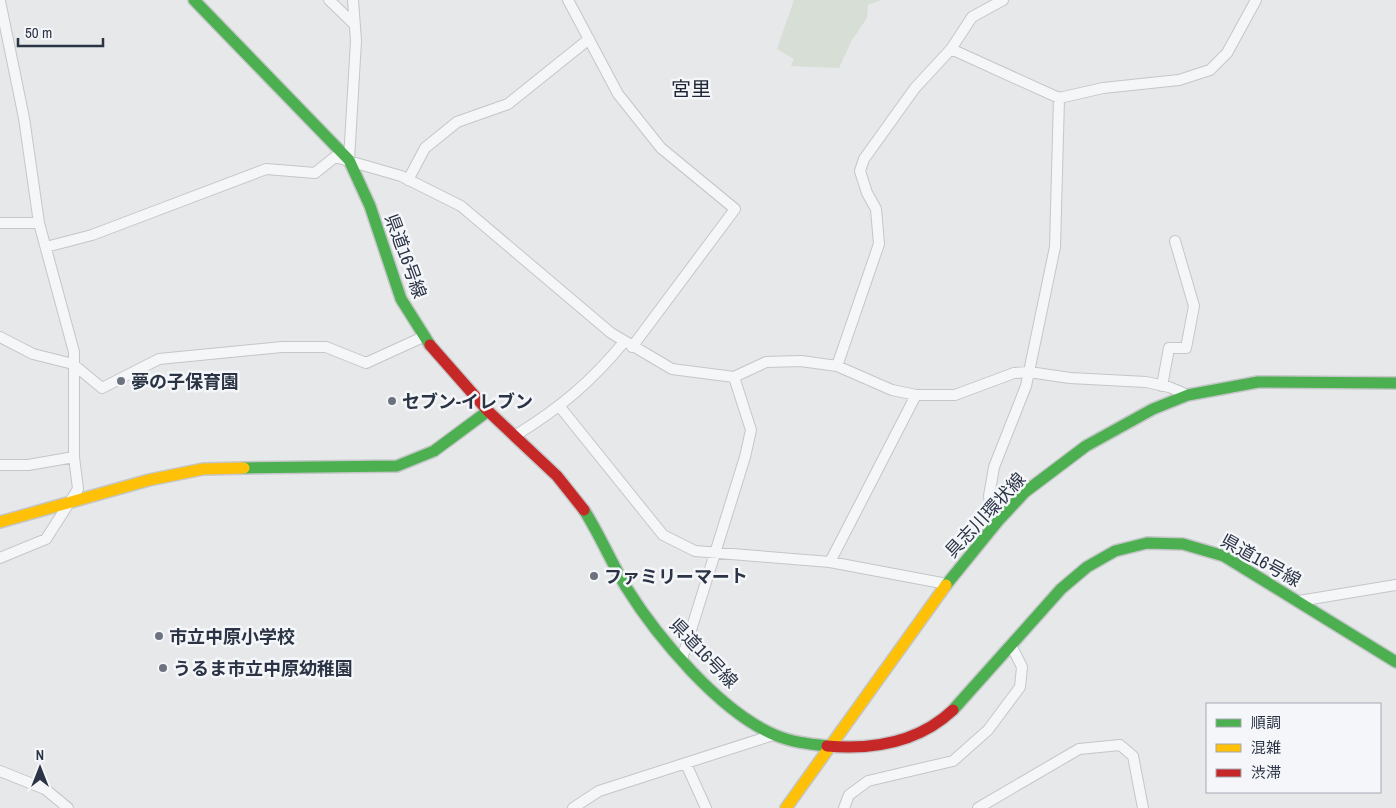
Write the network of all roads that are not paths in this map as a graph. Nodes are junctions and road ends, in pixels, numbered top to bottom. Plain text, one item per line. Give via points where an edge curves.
1 (194, 0) edge
2 (329, 0) edge
3 (353, 0) edge
4 (568, 0) edge
5 (1003, 0) edge
6 (1256, 0) edge
7 (0, 1) edge
8 (354, 24) junction
9 (588, 40) junction
10 (951, 49) junction
11 (1059, 98) junction
12 (349, 160) junction
13 (408, 180) junction
14 (0, 223) edge
15 (39, 223) junction
16 (1175, 241) dead end
17 (46, 247) junction
18 (0, 337) edge
19 (423, 337) junction
20 (628, 344) junction
21 (73, 364) junction
22 (837, 366) junction
23 (1029, 372) junction
24 (734, 377) junction
25 (1396, 383) edge
26 (1162, 386) junction
27 (916, 395) junction
28 (1188, 395) junction
29 (560, 407) junction
30 (488, 410) junction
31 (516, 436) junction
32 (74, 456) junction
33 (0, 464) edge
34 (66, 504) junction
35 (998, 521) junction
36 (0, 522) edge
37 (716, 552) junction
38 (0, 558) edge
39 (830, 562) junction
40 (946, 584) junction
41 (1396, 585) edge
42 (1300, 601) junction
43 (1011, 645) junction
44 (682, 659) junction
45 (1396, 662) edge
46 (773, 735) junction
47 (830, 745) junction
48 (686, 764) junction
49 (0, 771) edge
50 (68, 808) edge
51 (573, 808) edge
52 (706, 808) edge
53 (786, 808) edge
54 (844, 808) edge
55 (978, 808) edge
56 (1143, 808) edge

1 - 12 main road, 県道16号線
2 - 8 street
3 - 8 street
4 - 9 street
5 - 10 street via 972,17
6 - 11 street via 1227,53 1210,70 1179,80 1103,88
7 - 15 street via 24,118
8 - 12 street via 356,41
9 - 13 street via 508,104 457,122 424,148
9 - 20 street via 618,94 661,148 735,209
10 - 11 street
10 - 22 street via 915,88 864,159 860,171 876,209 879,244
11 - 23 street via 1055,247
12 - 13 street
12 - 17 street via 335,157 315,173 266,169 92,235
12 - 19 main road, 県道16号線 via 364,189 397,290
13 - 20 street via 461,206
14 - 15 street
15 - 17 street
16 - 26 street via 1194,306 1186,348 1169,348
17 - 21 street via 74,352
18 - 21 street via 33,354
19 - 21 street via 366,363 326,347 282,347 159,359 102,388
19 - 30 main road, 県道16号線
20 - 24 street via 672,369
20 - 29 street
21 - 32 street
22 - 24 street via 801,361 766,362
22 - 27 street via 892,390
23 - 26 street
23 - 27 street via 1014,373 955,395
23 - 35 street via 994,467 989,496 991,509
24 - 37 street via 751,430
25 - 28 main road, 具志川環状線 via 1258,382
26 - 28 street
27 - 39 street
28 - 35 main road, 具志川環状線 via 1152,409 1086,446 1025,492
29 - 31 street
29 - 37 street via 663,535 695,551
30 - 31 main road, 県道16号線
30 - 34 main road via 436,450 397,466 203,469 149,480
31 - 44 main road, 県道16号線 via 564,484 587,513 635,600
32 - 33 street via 28,465
32 - 34 street via 78,489
34 - 36 main road
34 - 38 street via 46,538
35 - 40 main road, 具志川環状線
37 - 39 street
37 - 44 street
39 - 40 street
40 - 47 main road, 具志川環状線
41 - 42 street
42 - 43 main road, 県道16号線 via 1224,556 1198,545 1147,543 1117,550 1089,563 1063,584
42 - 45 main road, 県道16号線
43 - 47 main road, 県道16号線 via 942,722 893,744
43 - 54 street via 1022,667 1020,687 988,730 953,761 868,781 849,794
44 - 46 main road, 県道16号線 via 732,707
46 - 47 main road, 県道16号線 via 792,741
46 - 48 street
47 - 53 main road, 具志川環状線
48 - 51 street via 599,791
48 - 52 street
49 - 50 street via 45,788
55 - 56 street via 1079,749 1120,745 1133,756

